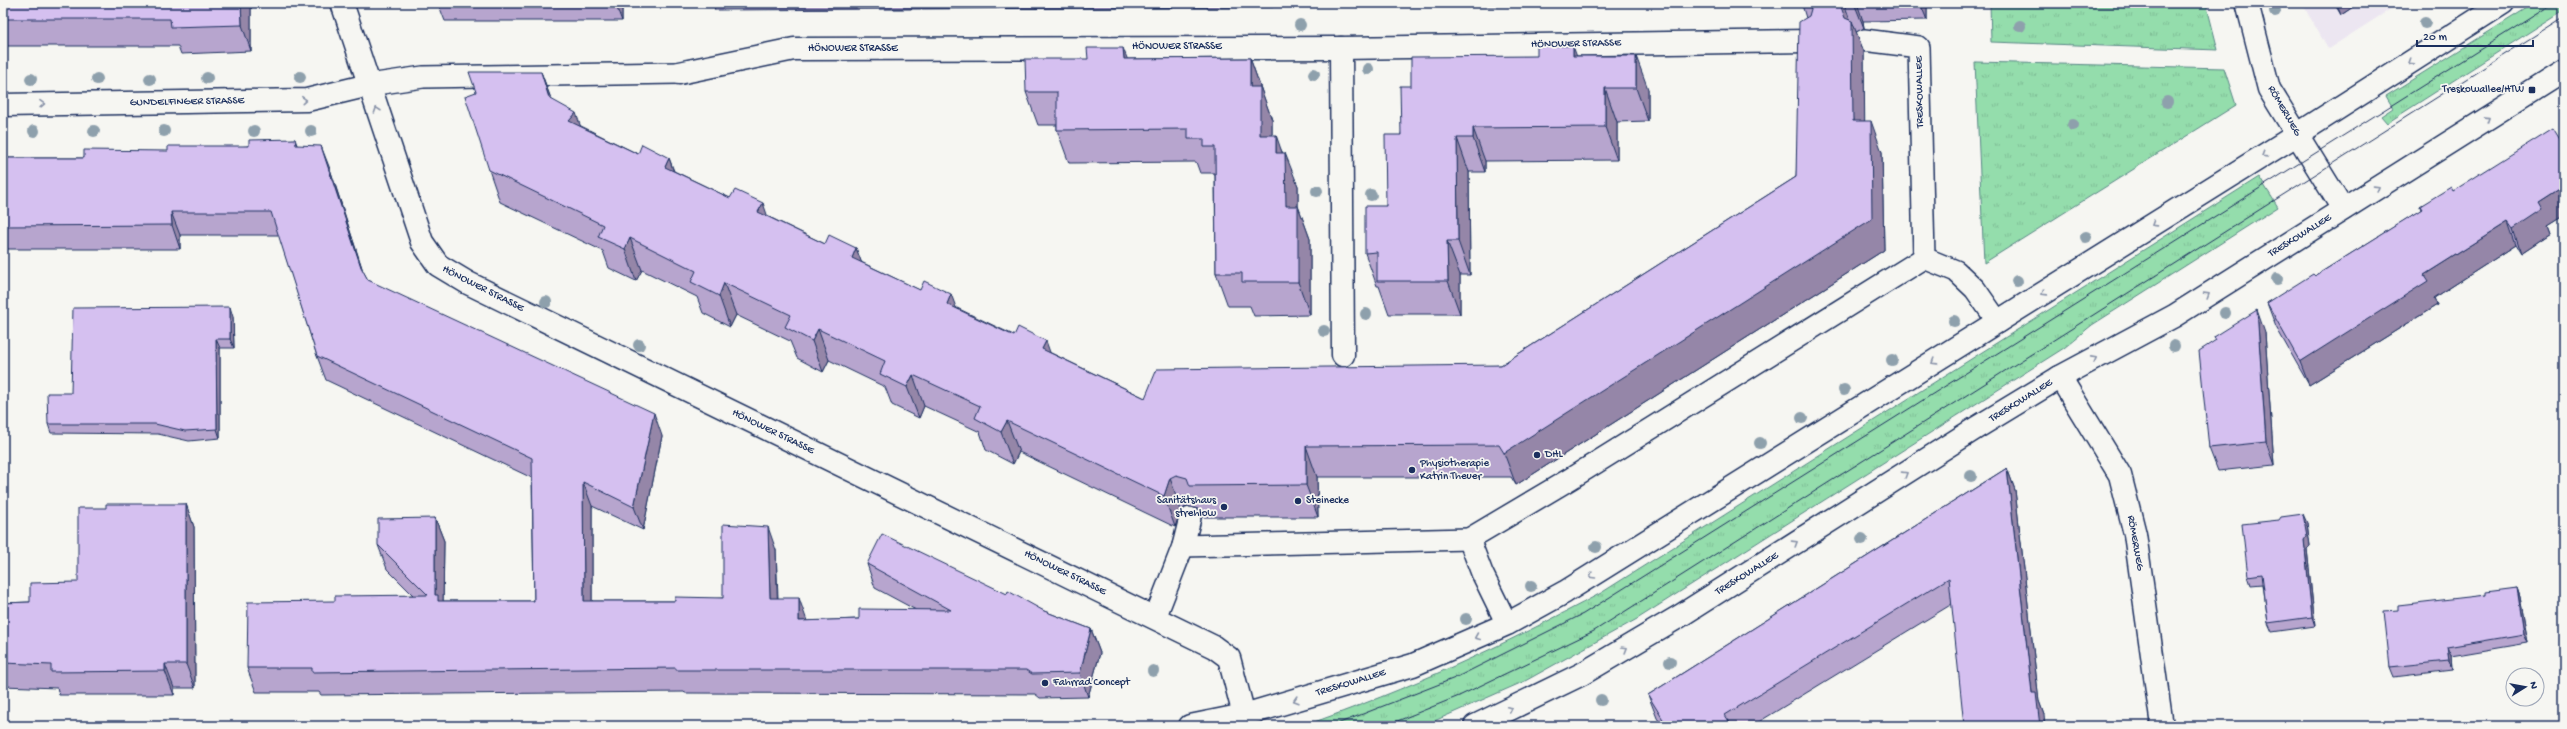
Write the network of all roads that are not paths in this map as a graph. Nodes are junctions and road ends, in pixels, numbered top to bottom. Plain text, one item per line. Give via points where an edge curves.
1 (342, 3) edge
2 (2247, 3) edge
3 (2502, 3) edge
4 (1864, 40) dead end
5 (1810, 41) edge
6 (1341, 48) junction
7 (2564, 70) edge
8 (679, 73) joint
9 (369, 85) junction
10 (3, 105) edge
11 (2298, 134) junction
12 (2344, 209) junction
13 (1924, 258) junction
14 (1998, 322) junction
15 (1343, 354) dead end
16 (2060, 377) junction
17 (1190, 518) edge
18 (1469, 539) junction
19 (1183, 546) junction
20 (1155, 618) junction
21 (1507, 624) junction
22 (1244, 715) junction
23 (1190, 726) edge
24 (1475, 726) edge
25 (2162, 726) edge

1 - 9 street, HÖNOWER STRASSE
2 - 11 street, RÖMERWEG via 2269,89
3 -> 11 street, TRESKOWALLEE
4 - 13 lane, TRESKOWALLEE via 1919,46
5 - 6 street, HÖNOWER STRASSE
6 - 8 street, HÖNOWER STRASSE via 794,49
6 - 15 street
12 -> 7 street, TRESKOWALLEE
8 - 9 lane, HÖNOWER STRASSE via 423,77
10 -> 9 street, GUNDELFINGER STRASSE via 307,100
20 -> 9 street, HÖNOWER STRASSE via 468,283 438,265 422,242
11 - 12 street, RÖMERWEG
11 -> 14 street, TRESKOWALLEE
16 -> 12 street, TRESKOWALLEE via 2174,316
13 - 14 lane via 1956,271 1975,289
13 - 18 lane via 1577,475
14 -> 21 street, TRESKOWALLEE via 1646,543
24 -> 16 street, TRESKOWALLEE via 1582,674 1680,616
16 - 25 street, RÖMERWEG via 2120,475 2135,534
17 - 19 lane
18 - 19 lane
18 - 21 lane via 1482,573
19 - 20 lane
20 - 22 street, HÖNOWER STRASSE via 1214,647 1229,658
21 -> 22 street, TRESKOWALLEE via 1414,665
22 - 23 street, TRESKOWALLEE

